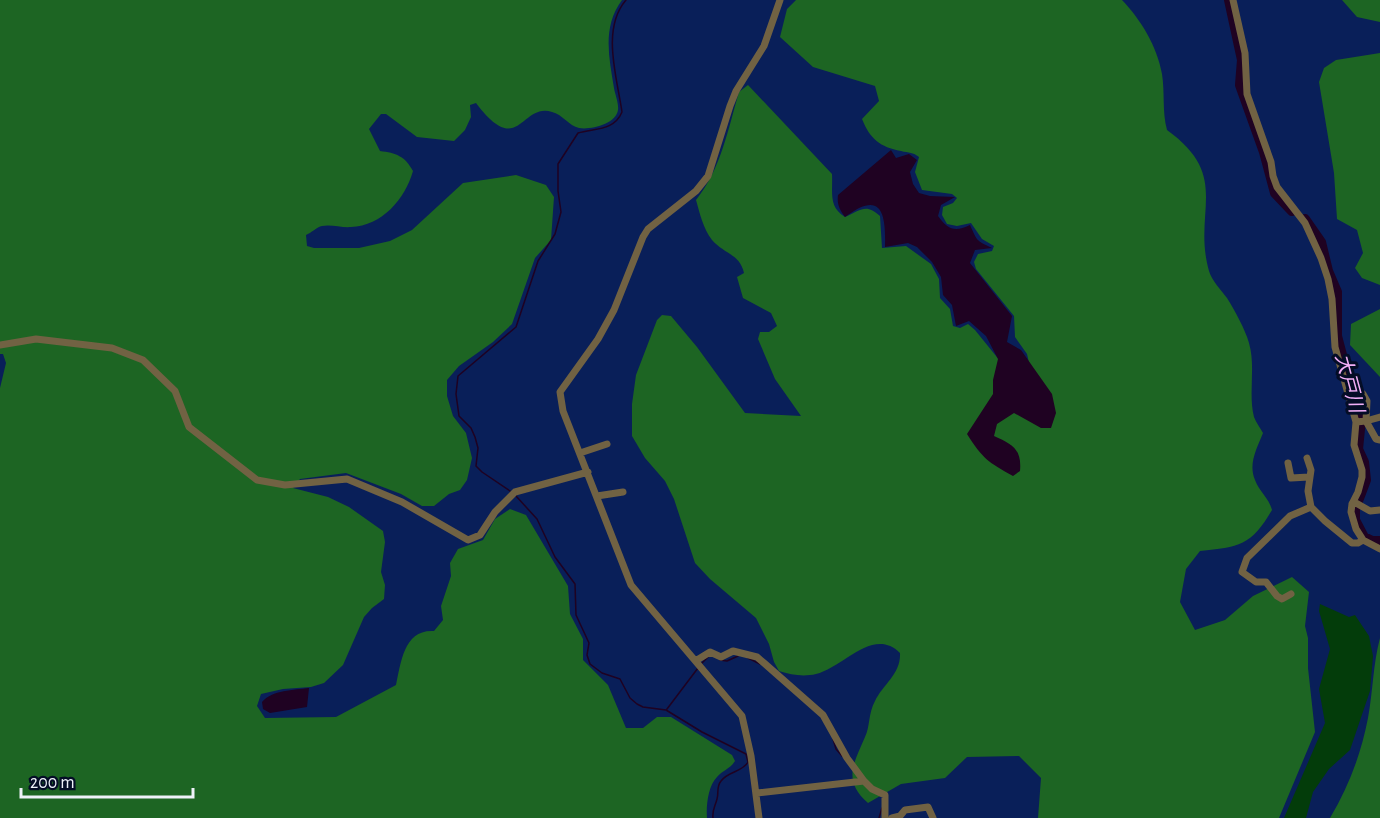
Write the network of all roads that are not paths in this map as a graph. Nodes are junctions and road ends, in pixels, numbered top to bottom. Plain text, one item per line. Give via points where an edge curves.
1 (780, 0) edge
2 (1233, 0) edge
3 (0, 345) edge
4 (1363, 394) dead end
5 (1380, 417) edge
6 (1361, 421) junction
7 (1380, 440) edge
8 (607, 444) dead end
9 (580, 453) junction
10 (1307, 458) dead end
11 (1288, 464) dead end
12 (588, 472) junction
13 (1309, 477) junction
14 (623, 492) dead end
15 (597, 496) junction
16 (1355, 503) junction
17 (1311, 507) junction
18 (1380, 510) edge
19 (1363, 540) junction
20 (1380, 549) edge
21 (1291, 594) dead end
22 (697, 660) junction
23 (864, 781) junction
24 (757, 793) junction
25 (759, 818) edge
26 (885, 818) edge
27 (892, 818) edge
28 (933, 818) edge

1 - 9 street via 764,46 736,91 708,176 642,237 614,310 560,392 563,411
2 - 6 street via 1245,53 1247,94 1277,187 1305,223 1321,258 1332,298 1335,347
3 - 12 street via 36,339 112,348 143,360 175,391 189,427 257,480 285,485 347,479 402,502 468,540 480,535 513,494
4 - 6 street via 1367,401
5 - 6 street
6 - 7 street
6 - 16 street via 1354,445 1362,477
8 - 9 street
9 - 12 street
10 - 13 street
11 - 13 street via 1291,478
12 - 15 street
13 - 17 street
14 - 15 street
15 - 22 street via 631,585
16 - 18 street via 1370,511
16 - 19 street via 1351,512
17 - 19 street via 1342,537 1352,543
17 - 21 street via 1290,516 1242,566 1242,572 1256,582 1266,582 1282,599
19 - 20 street
22 - 23 street via 710,652 721,657 733,651 757,657 823,715
22 - 24 street via 745,722
23 - 24 street
23 - 26 street via 885,795
24 - 25 street
27 - 28 street via 905,810 928,807

